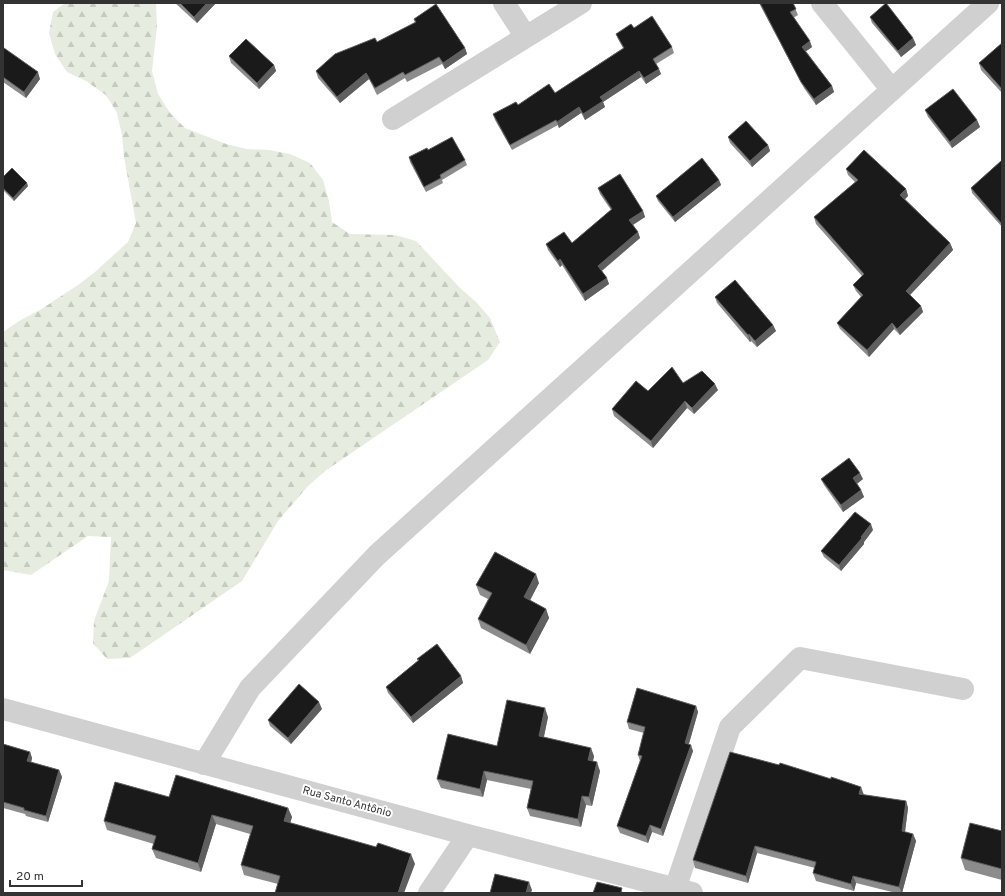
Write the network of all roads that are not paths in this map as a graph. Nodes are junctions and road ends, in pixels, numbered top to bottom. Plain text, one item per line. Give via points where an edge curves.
1 (504, 3) edge
2 (581, 3) edge
3 (822, 3) edge
4 (988, 3) edge
5 (526, 37) junction
6 (892, 90) junction
7 (393, 119) dead end
8 (964, 690) dead end
9 (3, 709) edge
10 (204, 764) junction
11 (468, 835) junction
12 (683, 891) edge
13 (430, 893) edge

1 - 5 street
2 - 5 street
3 - 6 street
4 - 6 street
5 - 7 street
6 - 10 street via 377,555 250,688
8 - 12 street via 800,658 730,727
9 - 10 street, Rua Santo Antônio
10 - 11 street, Rua Santo Antônio
11 - 12 street, Rua Santo Antônio
11 - 13 street

